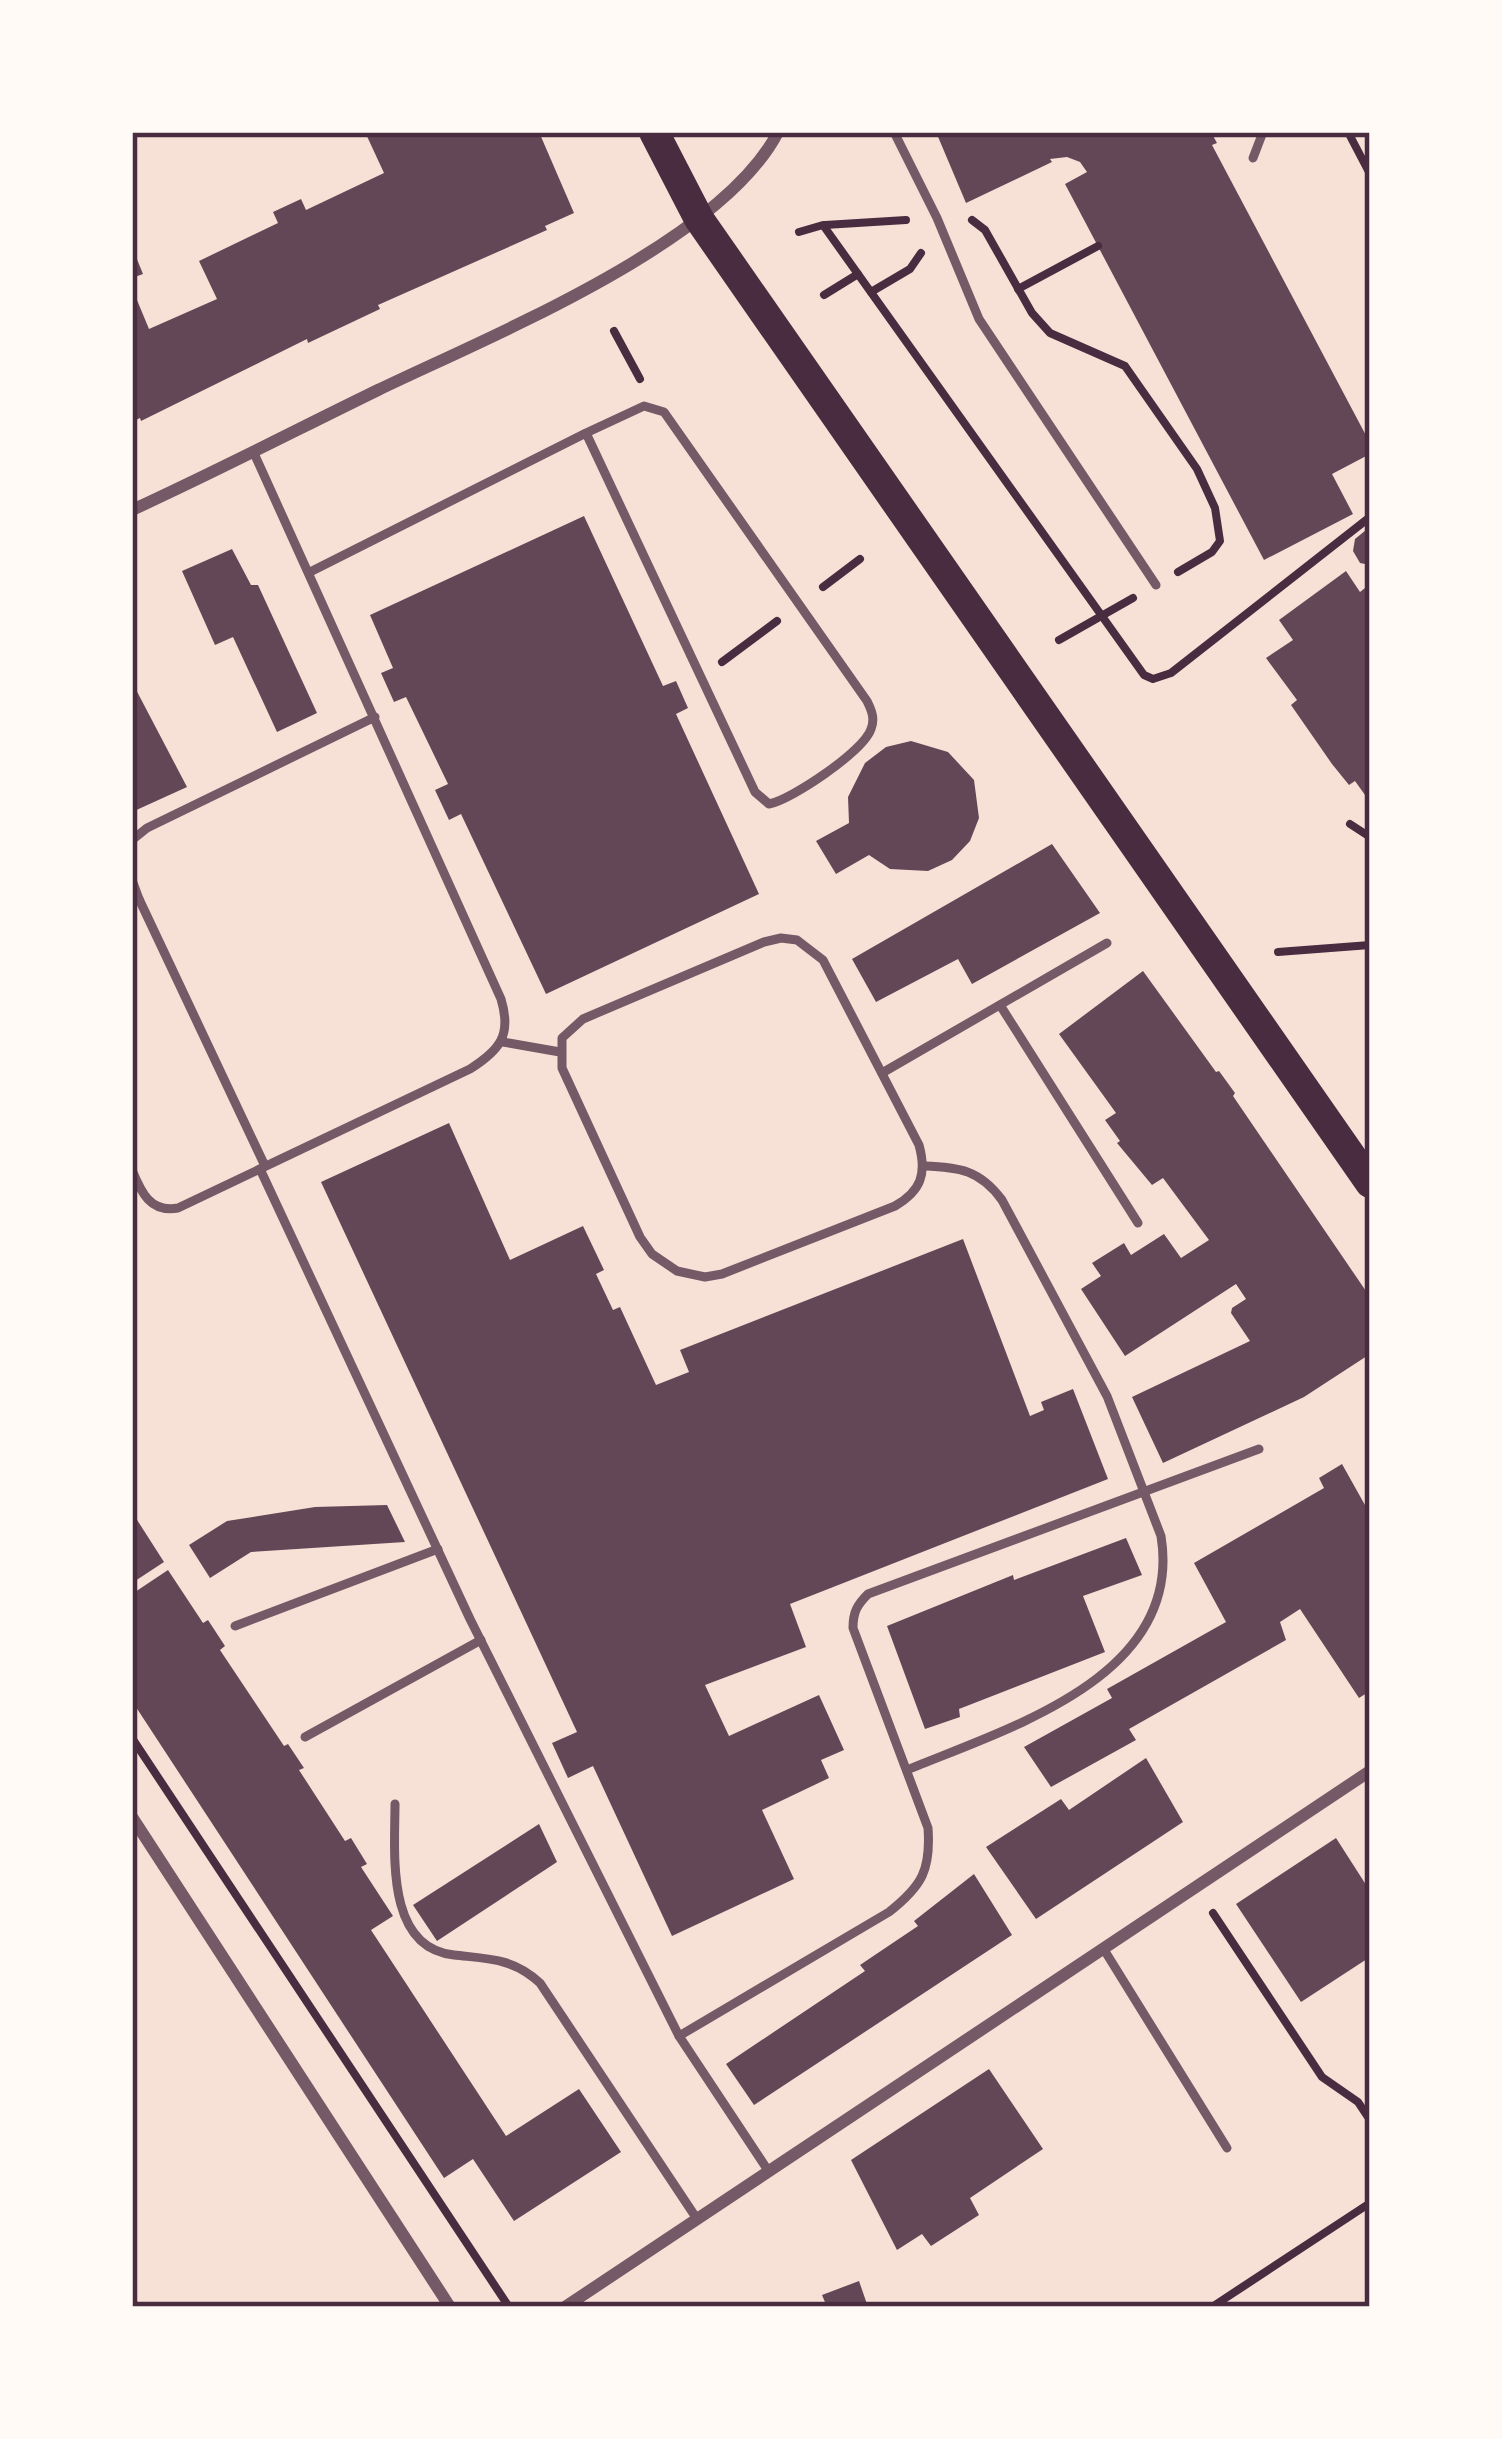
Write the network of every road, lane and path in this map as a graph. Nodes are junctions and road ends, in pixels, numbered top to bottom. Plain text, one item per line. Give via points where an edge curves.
1 (778, 132) edge
2 (894, 132) edge
3 (1263, 132) edge
4 (1348, 132) edge
5 (656, 133) edge
6 (1253, 158) dead end
7 (1370, 174) edge
8 (937, 218) junction
9 (699, 219) junction
10 (824, 225) junction
11 (799, 232) dead end
12 (1098, 246) dead end
13 (858, 274) junction
14 (1018, 289) junction
15 (872, 292) junction
16 (824, 295) dead end
17 (614, 331) dead end
18 (626, 353) dead end
19 (586, 434) junction
20 (253, 451) junction
21 (132, 510) edge
22 (1370, 517) edge
23 (310, 572) junction
24 (1156, 585) junction
25 (1102, 616) junction
26 (1059, 640) dead end
27 (375, 717) junction
28 (1350, 824) dead end
29 (1370, 837) edge
30 (132, 840) edge
31 (132, 880) edge
32 (135, 900) edge
33 (1107, 943) dead end
34 (1370, 945) edge
35 (1278, 952) dead end
36 (1000, 1005) junction
37 (503, 1042) junction
38 (560, 1052) junction
39 (882, 1073) junction
40 (924, 1166) junction
41 (263, 1168) junction
42 (132, 1170) edge
43 (1370, 1183) edge
44 (1138, 1223) dead end
45 (1259, 1449) dead end
46 (1144, 1492) junction
47 (438, 1549) junction
48 (235, 1626) dead end
49 (481, 1640) junction
50 (304, 1737) dead end
51 (132, 1738) edge
52 (907, 1769) junction
53 (1370, 1771) edge
54 (394, 1804) dead end
55 (132, 1817) edge
56 (145, 1837) junction
57 (132, 1846) edge
58 (1196, 1888) junction
59 (1103, 1948) junction
60 (680, 2036) junction
61 (1370, 2120) edge
62 (1227, 2148) dead end
63 (770, 2171) junction
64 (1370, 2203) edge
65 (697, 2219) junction
66 (450, 2307) edge
67 (509, 2307) edge
68 (566, 2307) edge
69 (1212, 2307) edge

1 - 9 street via 758,164
2 - 8 lane
3 - 6 lane
4 - 7 path
5 - 9 main road
8 - 10 path
8 - 14 path via 954,207 985,230
8 - 15 path via 910,269
8 - 24 lane via 979,319
9 - 20 street via 582,292
9 - 43 main road
10 - 11 path
10 - 13 path
12 - 14 path
13 - 15 path
13 - 16 path
14 - 24 path via 1050,332 1125,366 1206,488 1220,541
15 - 25 path
17 - 18 path
19 - 19 lane via 644,406 664,412 867,701 873,720 865,740 782,801 764,802 755,792
19 - 23 lane
20 - 21 street
20 - 23 lane
22 - 25 path via 1161,678 1144,675
23 - 27 lane
24 - 25 path
25 - 26 path
27 - 30 lane
27 - 37 lane via 501,999
28 - 29 path
31 - 32 lane
32 - 41 lane
33 - 36 lane
34 - 35 path
36 - 39 lane
36 - 44 lane
37 - 38 lane
37 - 41 lane via 470,1069
38 - 39 lane via 584,1019 782,938 823,960
38 - 40 lane via 640,1238 676,1271 722,1274 895,1206 918,1189
39 - 40 lane
40 - 46 lane via 969,1170 1002,1200 1096,1372
41 - 42 lane via 168,1210 147,1200
41 - 47 lane
45 - 46 lane
46 - 52 lane via 1165,1556 1159,1593 1134,1646 1049,1709
46 - 52 lane via 858,1604 853,1628
47 - 48 lane
47 - 49 lane
49 - 50 lane
49 - 60 lane
51 - 67 path
52 - 60 lane via 928,1828 925,1874 914,1893
53 - 58 street
54 - 65 lane via 397,1892 423,1941 438,1953 512,1963 540,1983
55 - 56 street
56 - 57 lane
56 - 66 street
58 - 59 street
58 - 61 path via 1322,2077
59 - 62 lane
59 - 63 street
60 - 63 lane
63 - 65 street
64 - 69 path
65 - 68 street

